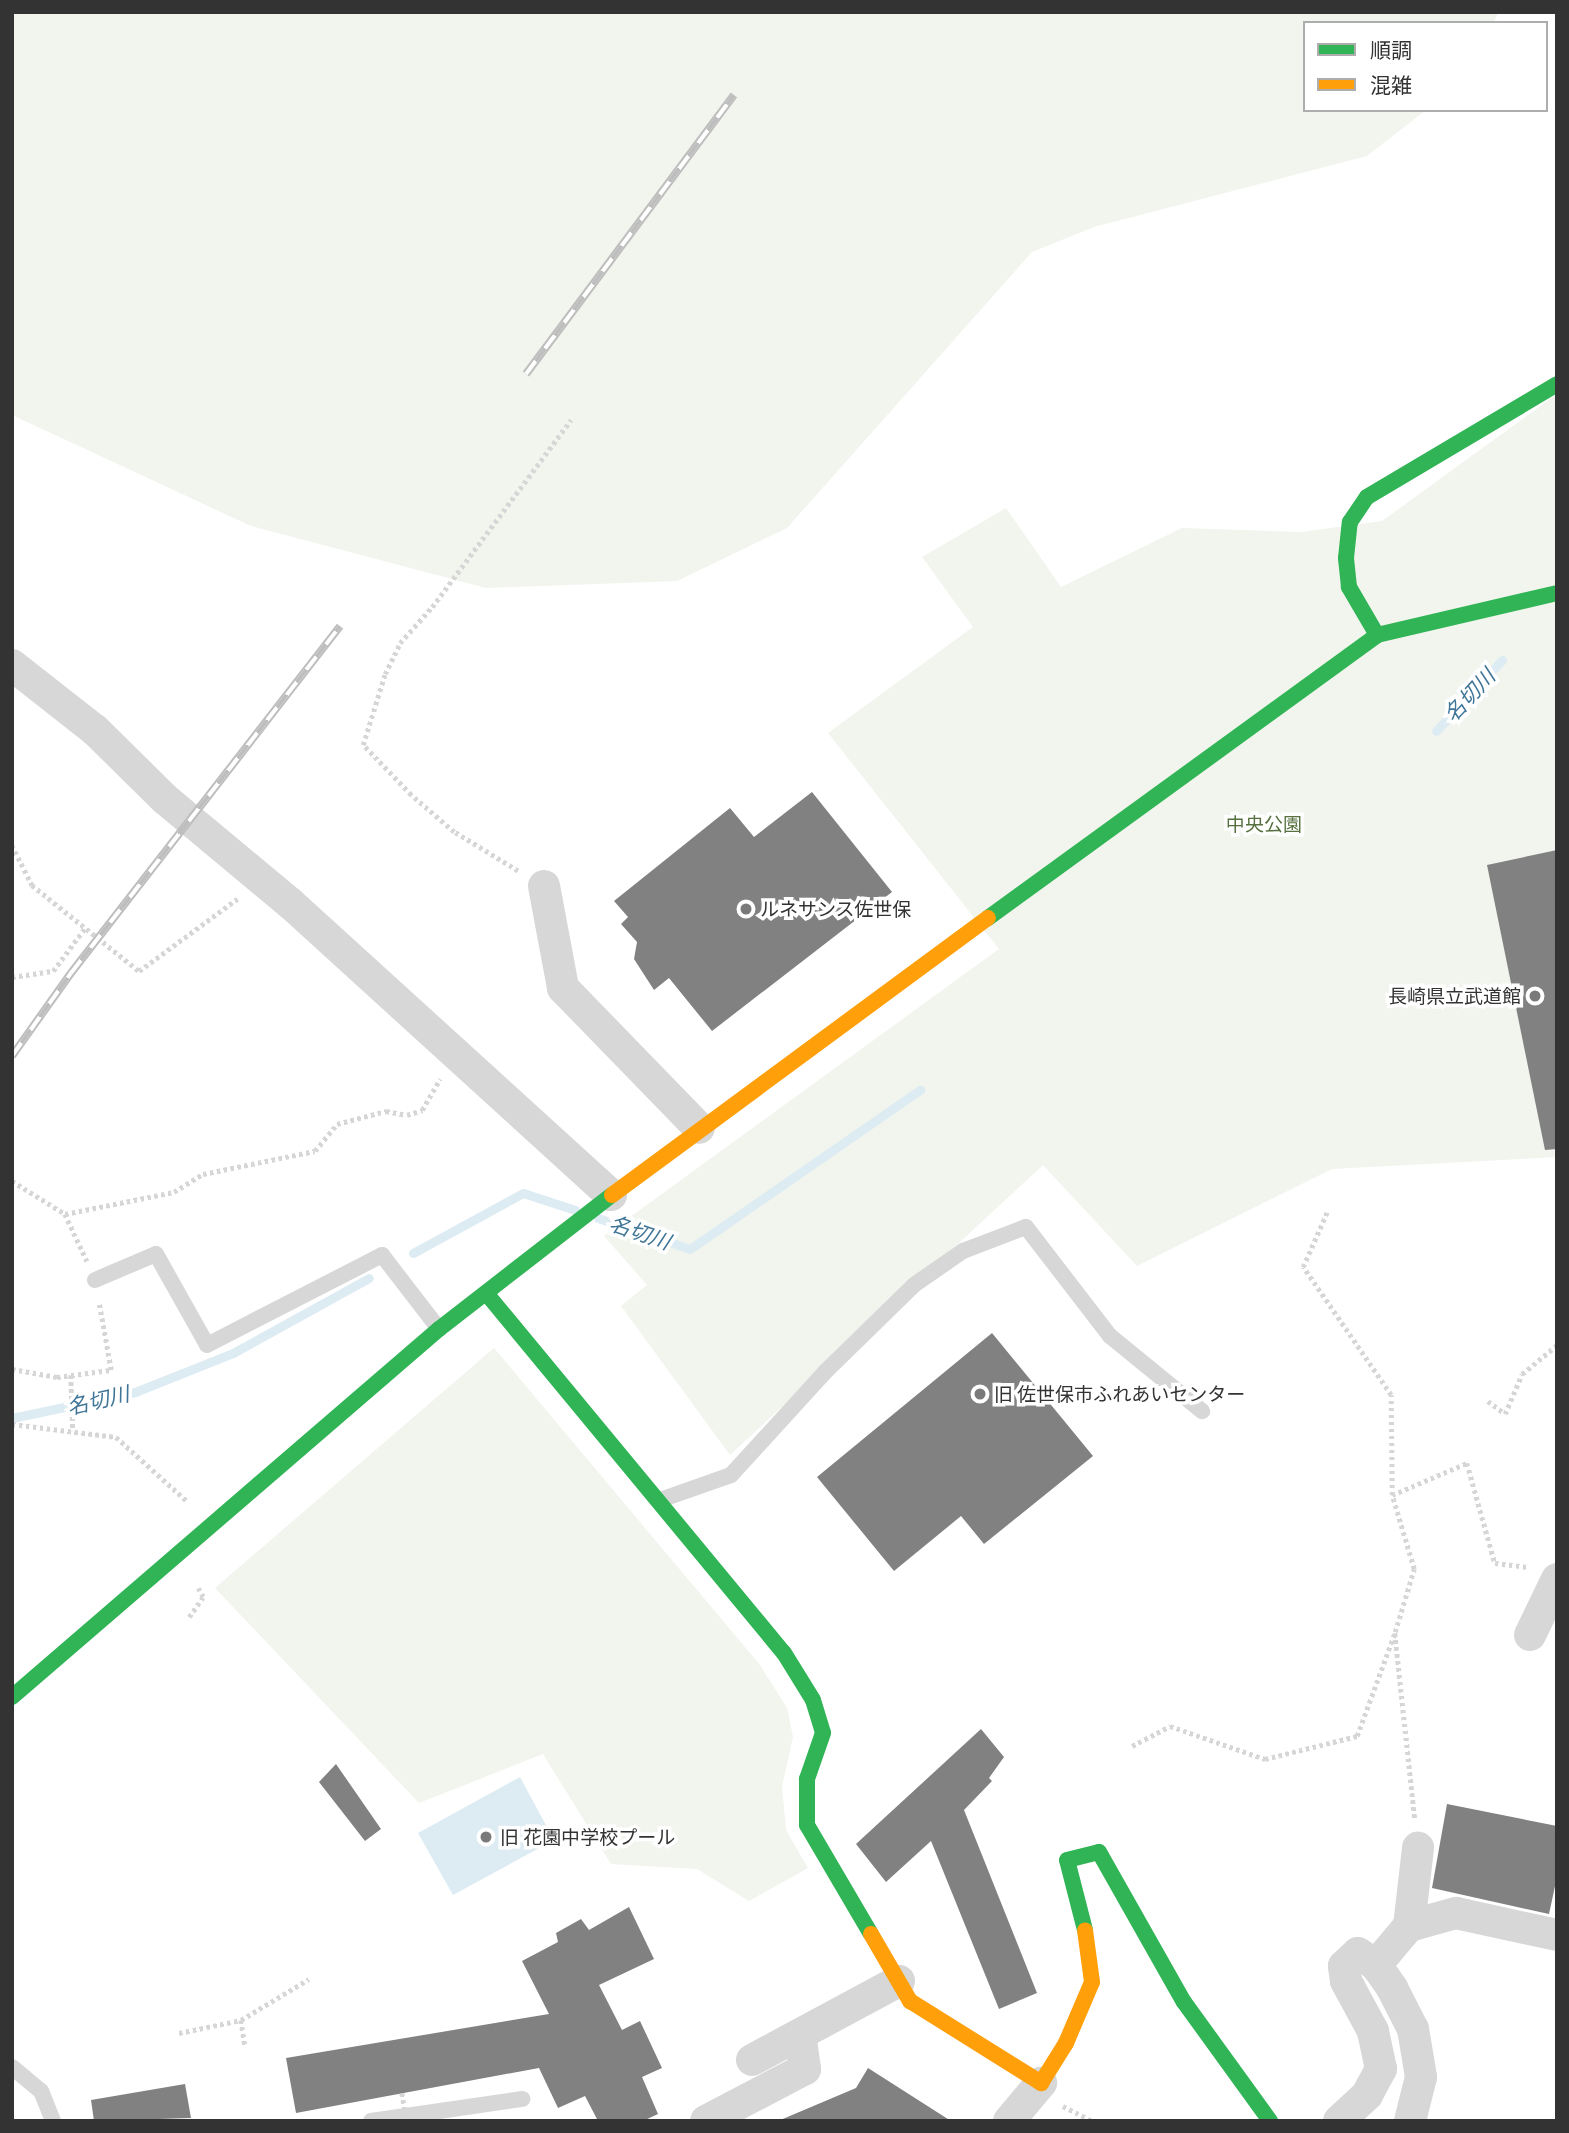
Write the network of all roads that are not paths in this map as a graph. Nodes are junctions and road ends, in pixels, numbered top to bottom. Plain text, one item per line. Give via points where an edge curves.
1 (1557, 384) edge
2 (1557, 593) edge
3 (1377, 635) junction
4 (12, 665) edge
5 (544, 886) road end
6 (699, 1128) junction
7 (608, 1198) junction
8 (95, 1280) road end
9 (486, 1293) junction
10 (439, 1329) junction
11 (1202, 1411) dead end
12 (660, 1500) junction
13 (1544, 1573) edge
14 (1530, 1635) dead end
15 (12, 1697) edge
16 (1418, 1848) road end
17 (1409, 1926) junction
18 (1557, 1935) edge
19 (1376, 1965) junction
20 (899, 1981) junction
21 (800, 2035) junction
22 (752, 2060) dead end
23 (12, 2067) edge
24 (1041, 2083) junction
25 (523, 2099) dead end
26 (54, 2121) edge
27 (371, 2121) edge
28 (706, 2121) edge
29 (1009, 2121) edge
30 (1270, 2121) edge
31 (1339, 2121) edge
32 (1410, 2121) edge

1 - 3 street via 1367,497 1350,522 1346,558 1349,587
2 - 3 street
3 - 6 street
4 - 7 street via 95,730 165,799 262,881
5 - 6 street via 563,988
6 - 7 street
7 - 9 street
8 - 10 lane via 156,1254 207,1345 382,1255
9 - 10 street
9 - 12 street
10 - 15 street
11 - 12 lane via 1110,1336 1026,1227 963,1251 914,1286 825,1372 731,1475
12 - 20 street via 784,1653 813,1700 823,1733 807,1779 807,1825
13 - 14 street
16 - 17 street
17 - 18 street via 1456,1913
17 - 19 street
19 - 31 street via 1358,1953 1344,1966 1346,1981 1373,2031 1381,2069 1367,2095
19 - 32 street via 1413,2029 1421,2077
20 - 21 street
20 - 24 street via 910,2001
21 - 22 street
21 - 28 street via 805,2069
23 - 26 lane via 41,2091
24 - 29 street
24 - 30 street via 1066,2043 1092,1982 1083,1918 1067,1860 1099,1852 1184,2002
25 - 27 lane

